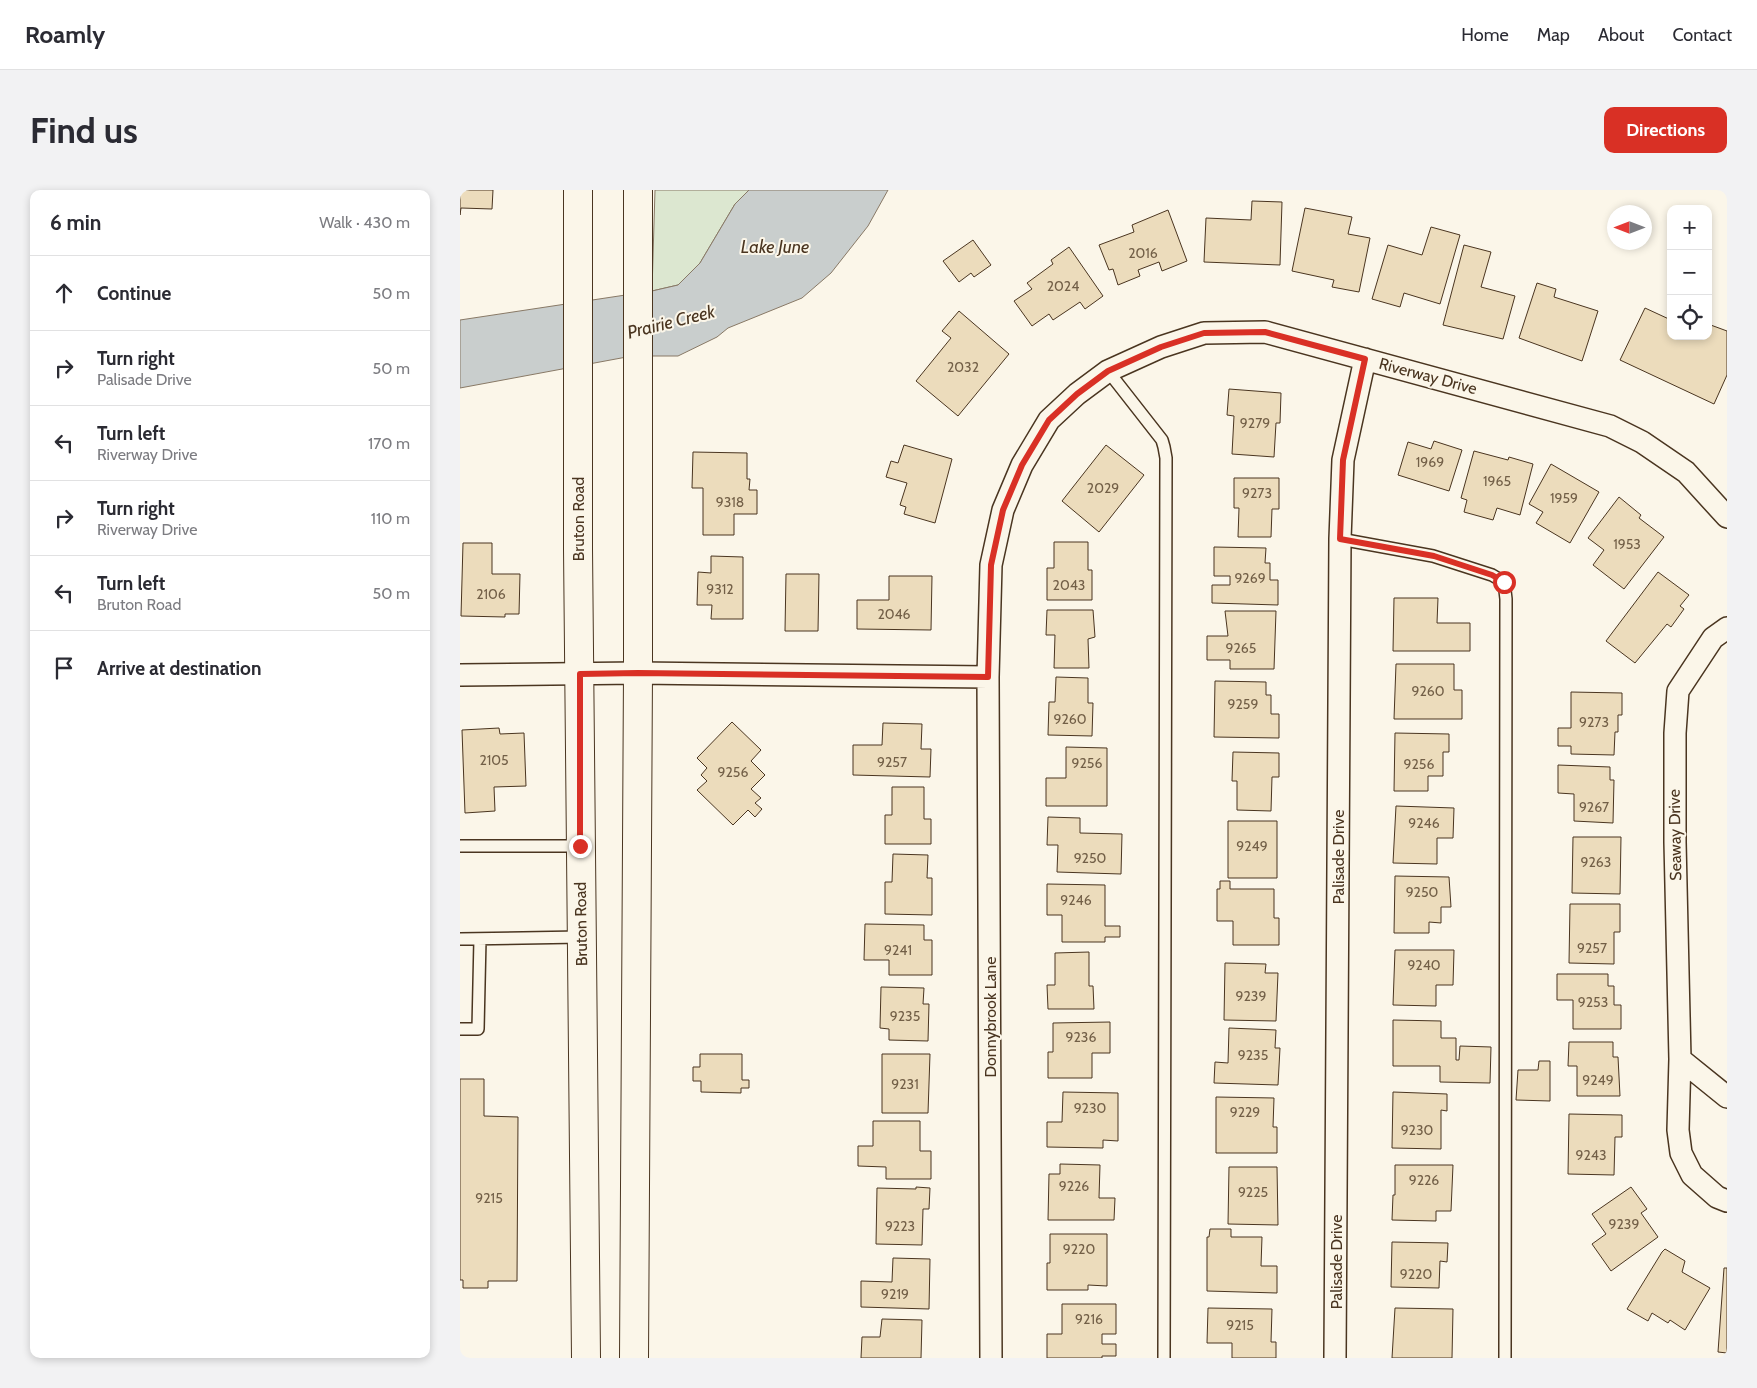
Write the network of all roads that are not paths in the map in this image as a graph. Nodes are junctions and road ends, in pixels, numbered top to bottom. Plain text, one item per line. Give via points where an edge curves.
1 (578, 203) edge
2 (638, 203) edge
3 (1365, 359) junction
4 (1108, 371) junction
5 (1727, 517) edge
6 (1340, 539) junction
7 (1727, 628) edge
8 (638, 673) junction
9 (580, 674) junction
10 (460, 675) edge
11 (988, 677) junction
12 (460, 846) edge
13 (580, 846) junction
14 (581, 937) junction
15 (460, 939) edge
16 (480, 939) junction
17 (460, 1030) edge
18 (1680, 1059) junction
19 (1727, 1098) edge
20 (1727, 1201) edge
21 (586, 1358) edge
22 (634, 1358) edge
23 (991, 1358) edge
24 (1164, 1358) edge
25 (1335, 1358) edge
26 (1505, 1358) edge

1 - 9 main road, Bruton Road
2 - 8 main road
3 - 4 street, Riverway Drive via 1265,332 1204,333 1161,347
3 - 5 street, Riverway Drive via 1610,426 1642,442 1686,472
3 - 6 street, Palisade Drive via 1343,460
4 - 11 street, Riverway Drive via 1049,420 1022,465 1003,510 991,565
4 - 24 lane via 1162,440 1166,458
6 - 25 street, Palisade Drive
6 - 26 lane via 1434,556 1504,582
7 - 18 street, Seaway Drive via 1713,638 1678,691 1675,842
8 - 9 street
8 - 11 street
8 - 22 main road
9 - 10 street
9 - 13 main road, Bruton Road
11 - 23 street, Donnybrook Lane
12 - 13 lane
13 - 14 main road, Bruton Road
14 - 16 lane
14 - 21 main road, Bruton Road
15 - 16 lane
16 - 17 lane via 478,1029
18 - 19 street
18 - 20 street, Seaway Drive via 1678,1130 1681,1153 1692,1176 1717,1197

